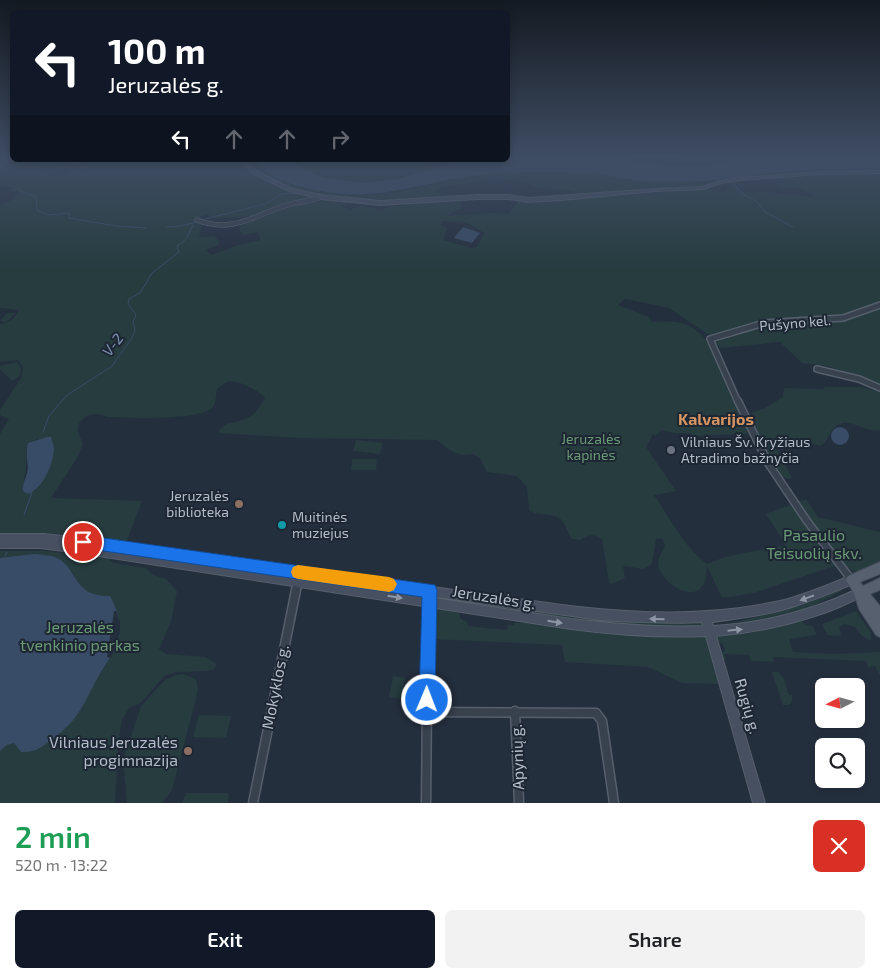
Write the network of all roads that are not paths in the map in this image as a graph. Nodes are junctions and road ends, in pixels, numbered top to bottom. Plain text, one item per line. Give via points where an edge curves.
1 (315, 195) edge
2 (600, 195) edge
3 (321, 197) junction
4 (198, 221) dead end
5 (880, 306) edge
6 (817, 369) dead end
7 (880, 388) edge
8 (0, 538) edge
9 (0, 544) edge
10 (880, 568) edge
11 (299, 577) junction
12 (852, 580) junction
13 (880, 584) edge
14 (430, 590) junction
15 (860, 593) junction
16 (428, 602) junction
17 (880, 616) edge
18 (706, 618) junction
19 (880, 631) edge
20 (710, 632) junction
21 (515, 711) junction
22 (427, 712) junction
23 (253, 803) edge
24 (426, 803) edge
25 (519, 803) edge
26 (614, 803) edge
27 (759, 803) edge

1 - 3 main road
2 - 3 main road via 538,200 477,197 380,203
3 - 4 street via 286,205 236,224 215,226
5 - 12 street, Pušyno kel. via 843,318 764,323 710,339 780,482
6 - 7 street
8 - 11 main road, Jeruzalės g. via 83,542
9 - 11 main road, Jeruzalės g. via 79,548
10 - 12 main road
11 - 14 main road, Jeruzalės g.
11 -> 16 main road, Jeruzalės g.
11 - 23 street, Mokyklos g.
12 - 15 main road
12 -> 18 main road, Jeruzalės g. via 783,606
13 - 15 main road
14 - 16 main road
18 -> 14 main road, Jeruzalės g. via 616,617
15 - 17 main road
15 - 19 main road via 863,605
20 -> 15 main road, Jeruzalės g. via 789,619
16 -> 20 main road, Jeruzalės g. via 610,630
16 - 22 street
18 - 20 main road, Rugių g.
20 - 27 main road, Rugių g.
21 - 22 street
21 - 25 street, Apynių g.
21 - 26 street via 593,712 598,716 602,721
22 - 24 street

